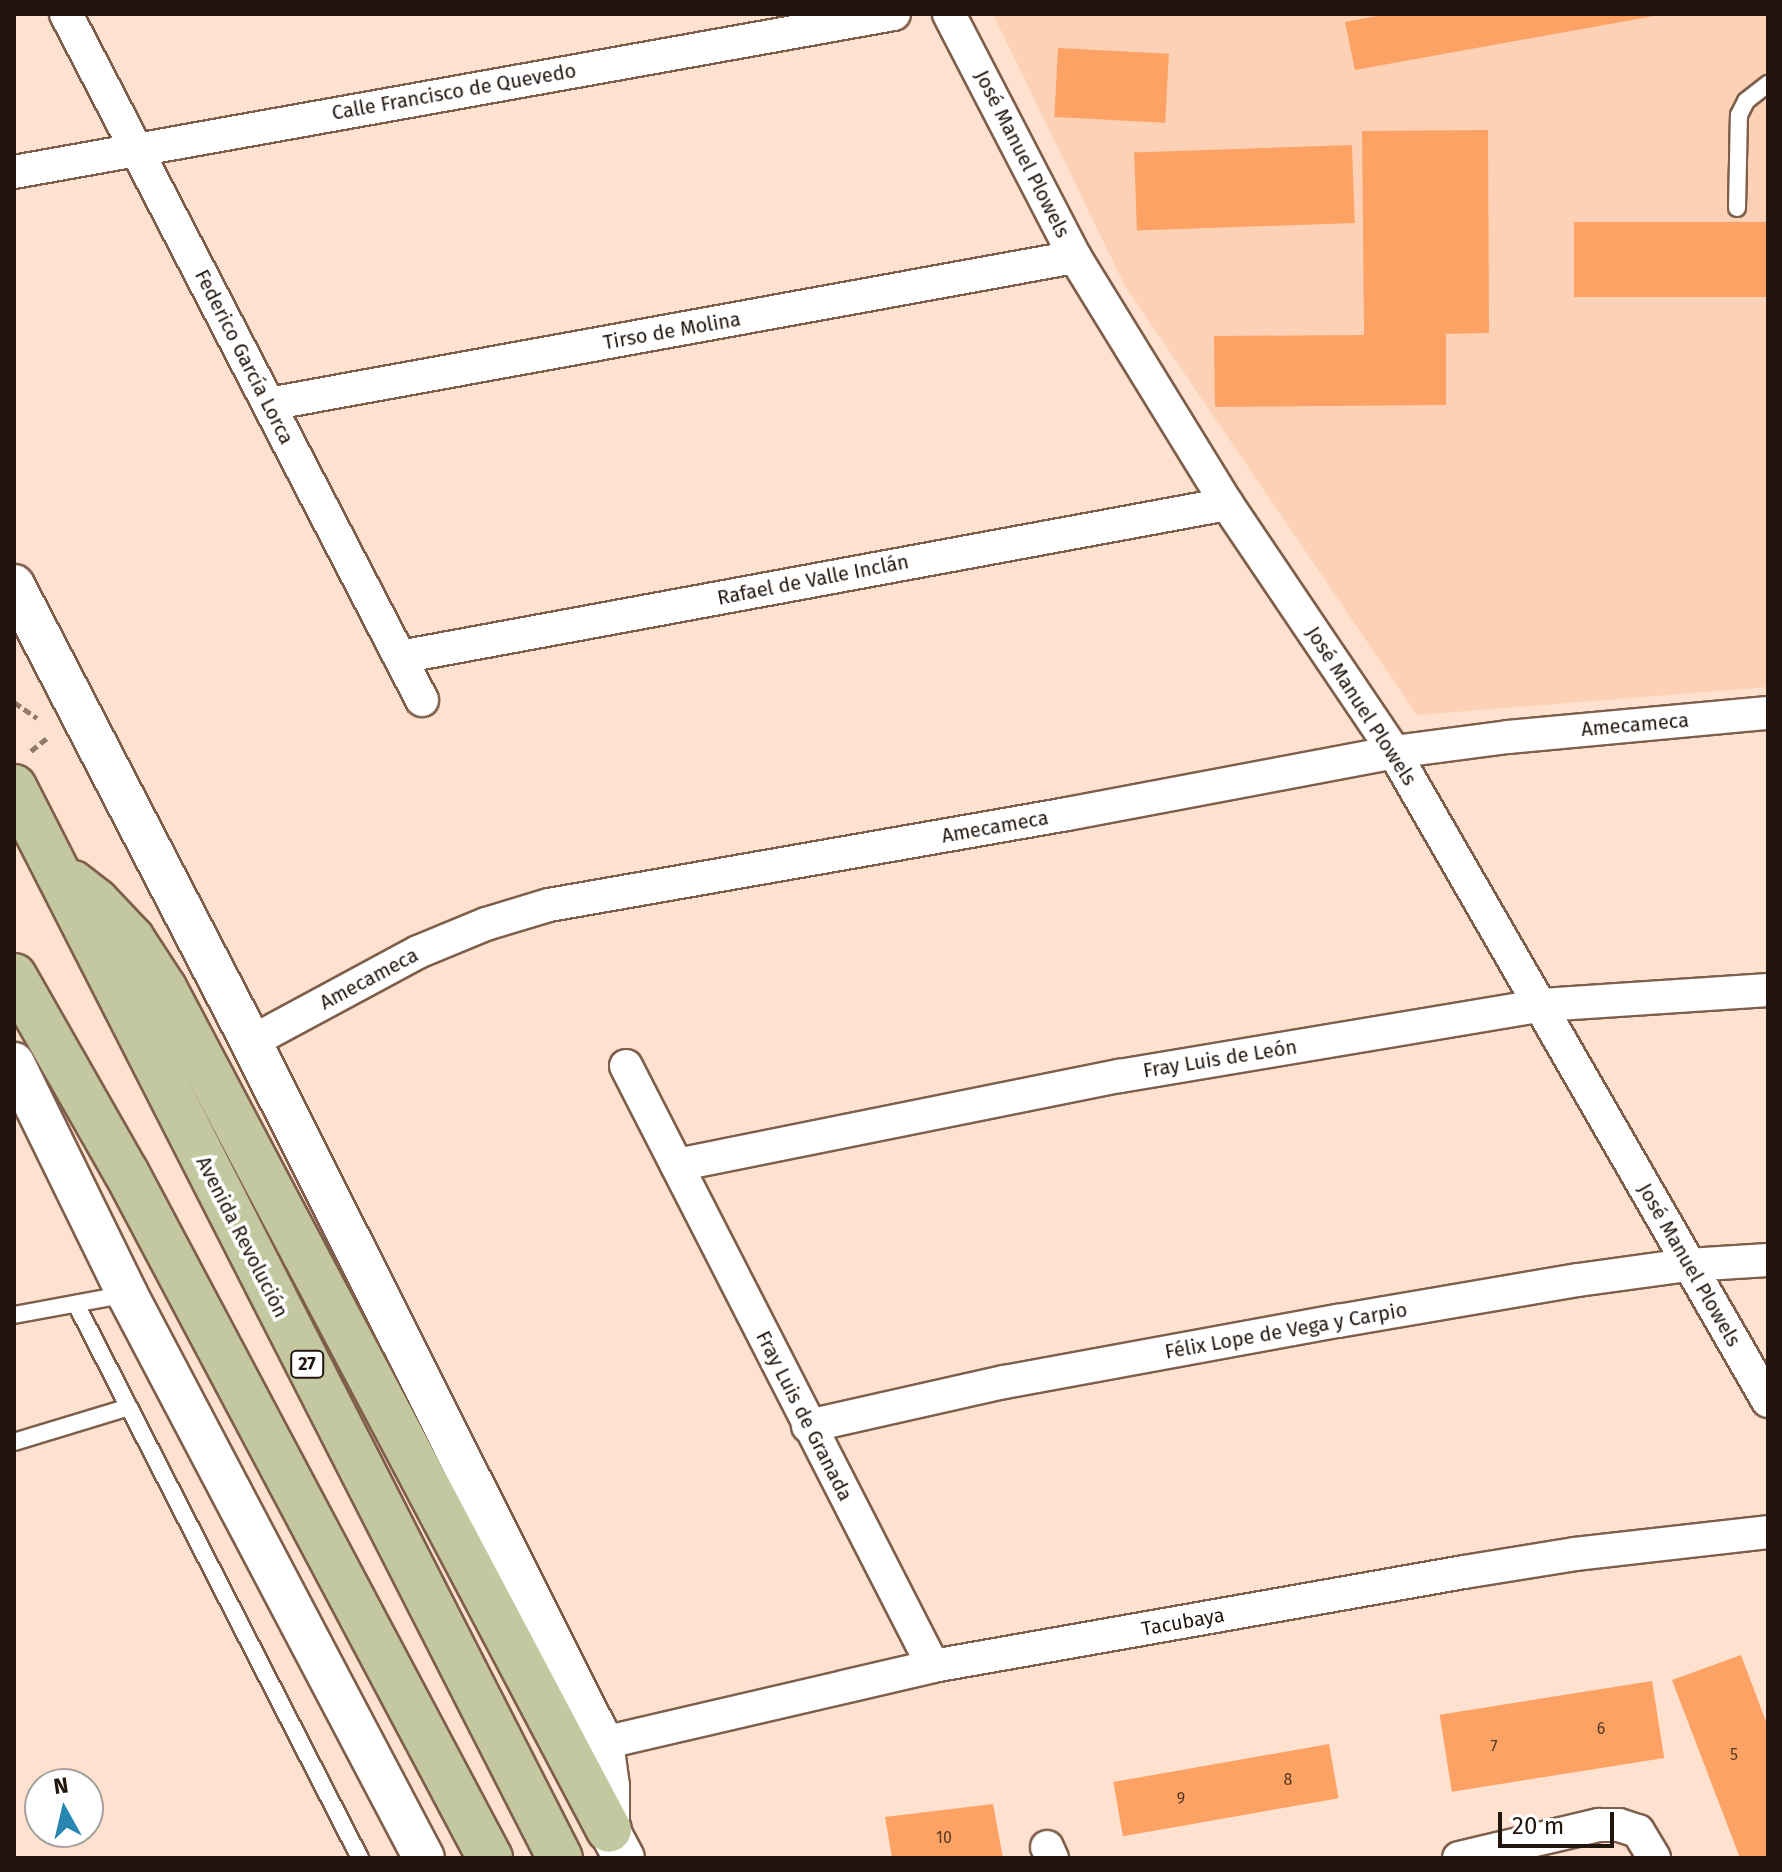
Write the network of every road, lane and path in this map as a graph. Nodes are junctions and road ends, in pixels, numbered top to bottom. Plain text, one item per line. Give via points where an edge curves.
1 (66, 14) edge
2 (894, 14) edge
3 (949, 14) edge
4 (1768, 84) edge
5 (137, 147) junction
6 (14, 172) edge
7 (1737, 208) dead end
8 (1075, 257) junction
9 (269, 404) junction
10 (1227, 504) junction
11 (14, 585) edge
12 (400, 657) junction
13 (422, 700) dead end
14 (14, 702) edge
15 (1768, 713) edge
16 (1394, 752) junction
17 (20, 771) edge
18 (55, 870) junction
19 (14, 976) edge
20 (1768, 990) edge
21 (1543, 1005) junction
22 (251, 1042) junction
23 (14, 1063) edge
24 (626, 1066) dead end
25 (677, 1165) junction
26 (1768, 1260) edge
27 (1688, 1265) junction
28 (127, 1294) junction
29 (76, 1304) junction
30 (14, 1315) edge
31 (1768, 1401) edge
32 (129, 1407) junction
33 (808, 1426) junction
34 (14, 1442) edge
35 (1768, 1532) edge
36 (933, 1666) junction
37 (603, 1743) junction
38 (616, 1844) edge
39 (360, 1858) edge
40 (424, 1858) edge
41 (490, 1858) edge
42 (560, 1858) edge
43 (1459, 1858) edge
44 (1654, 1858) edge

1 - 5 street, Federico García Lorca
2 - 5 street, Calle Francisco de Quevedo
3 - 8 street, José Manuel Plowels
4 - 7 lane via 1746,101 1739,115
5 - 6 street, Calle Francisco de Quevedo
5 - 9 street, Federico García Lorca
8 - 9 street, Tirso de Molina
8 - 10 street, José Manuel Plowels
9 - 12 street, Federico García Lorca
10 - 12 street, Rafael de Valle Inclán
10 - 16 street, José Manuel Plowels
11 - 22 street
12 - 13 street, Federico García Lorca
14 - 17 path via 36,717 48,739
15 - 16 street, Amecameca
16 - 21 street, José Manuel Plowels
16 - 22 street, Amecameca via 549,905 418,952
17 - 18 main road, Avenida Revolución / 27
18 - 38 main road via 96,901 132,939 164,988
18 - 42 main road, Avenida Revolución / 27
19 - 41 main road via 126,1172
20 - 21 street, Fray Luis de León
21 - 25 street, Fray Luis de León via 1120,1076
21 - 27 street, José Manuel Plowels
22 - 37 street
23 - 28 street
24 - 25 street, Fray Luis de Granada
25 - 33 street, Fray Luis de Granada
26 - 27 street, Félix Lope de Vega y Carpio
27 - 31 street, José Manuel Plowels
27 - 33 street, Félix Lope de Vega y Carpio via 1004,1382
28 - 29 lane
28 - 40 street
29 - 30 lane
29 - 32 lane
32 - 34 lane
32 - 39 lane
33 - 36 street, Fray Luis de Granada
35 - 36 street, Tacubaya via 1575,1554
36 - 37 street, Tacubaya
37 - 38 street
43 - 44 street via 1599,1825 1619,1825 1638,1831

